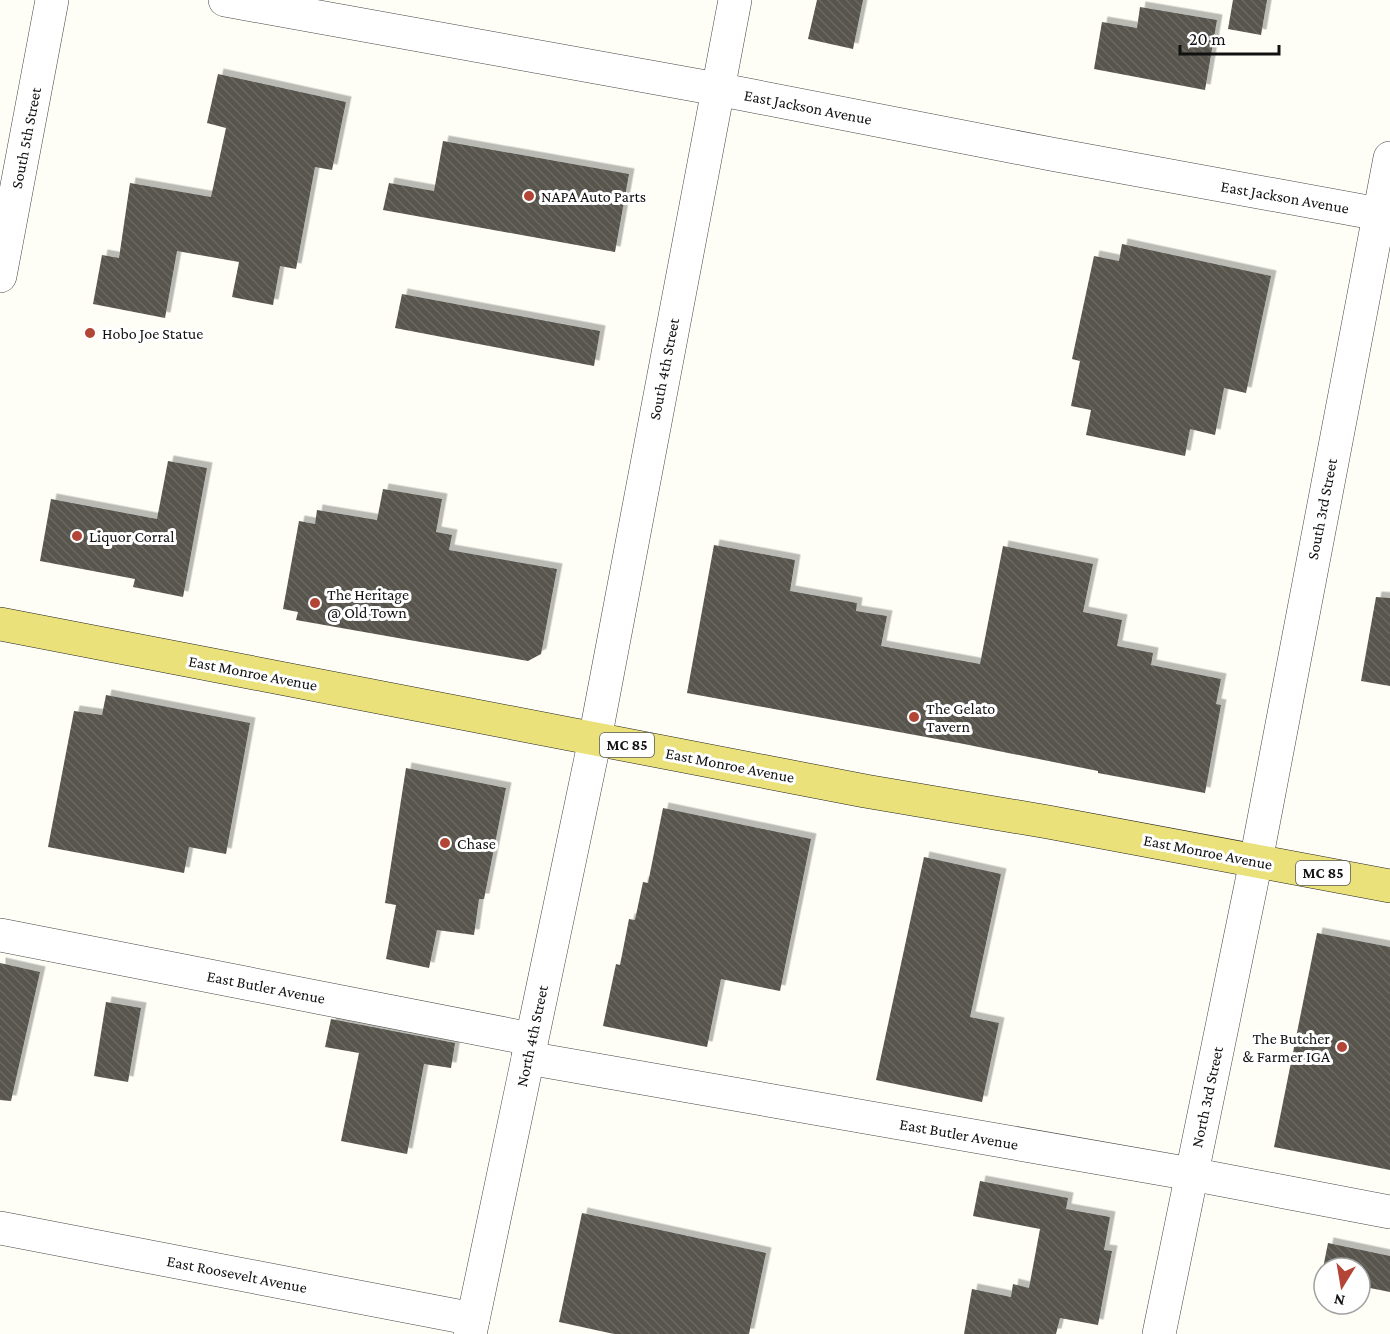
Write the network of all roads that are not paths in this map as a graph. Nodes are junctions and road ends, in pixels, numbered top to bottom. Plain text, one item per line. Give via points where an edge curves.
1 (52, 0) edge
2 (225, 0) edge
3 (735, 0) edge
4 (717, 89) junction
5 (1390, 158) edge
6 (1385, 215) edge
7 (0, 276) edge
8 (0, 624) edge
9 (595, 739) junction
10 (1256, 861) junction
11 (1390, 886) edge
12 (0, 935) edge
13 (529, 1049) junction
14 (1191, 1174) junction
15 (1390, 1212) edge
16 (0, 1228) edge
17 (472, 1327) edge
18 (1159, 1334) edge

1 - 7 street, South 5th Street
2 - 4 street, East Jackson Avenue
3 - 4 street, South 4th Street
4 - 6 street, East Jackson Avenue
4 - 9 street, South 4th Street
5 - 6 street, South 3rd Street
6 - 10 street, South 3rd Street
8 - 9 main road, East Monroe Avenue / MC 85
9 - 10 main road, East Monroe Avenue / MC 85
9 - 13 street, North 4th Street
10 - 11 main road, East Monroe Avenue / MC 85
10 - 14 street, North 3rd Street
12 - 13 street, East Butler Avenue
13 - 14 street, East Butler Avenue
13 - 17 street, North 4th Street
14 - 15 street, East Butler Avenue
14 - 18 street, North 3rd Street
16 - 17 street, East Roosevelt Avenue

